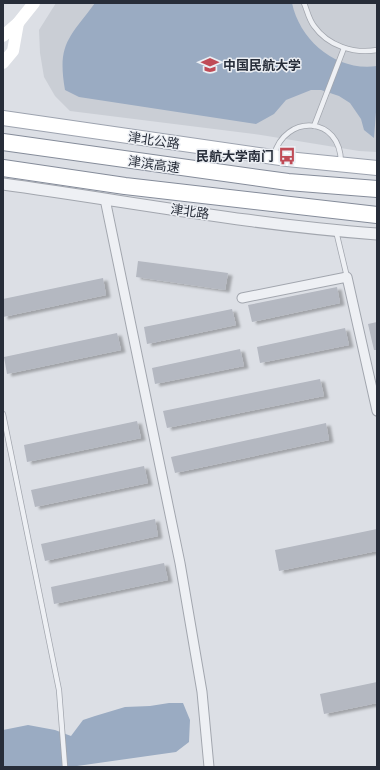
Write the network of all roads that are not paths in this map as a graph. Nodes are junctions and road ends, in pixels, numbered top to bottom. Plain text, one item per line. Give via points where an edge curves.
1 (34, 3) edge
2 (304, 3) edge
3 (18, 22) junction
4 (3, 36) edge
5 (344, 48) junction
6 (377, 50) edge
7 (3, 63) edge
8 (3, 118) edge
9 (3, 124) edge
10 (314, 126) junction
11 (3, 142) edge
12 (273, 157) junction
13 (340, 164) junction
14 (3, 168) edge
15 (377, 168) edge
16 (377, 173) edge
17 (3, 184) edge
18 (377, 189) edge
19 (104, 199) junction
20 (377, 214) edge
21 (336, 231) junction
22 (377, 234) edge
23 (347, 277) junction
24 (242, 298) dead end
25 (377, 411) edge
26 (3, 414) edge
27 (65, 767) edge
28 (209, 767) edge

1 - 3 main road
2 - 5 lane via 313,25 328,40
3 - 4 main road
3 - 7 main road via 13,50
5 - 6 lane via 364,52
5 - 10 lane
8 - 12 main road, 津北公路
9 - 16 main road, 津北公路 via 290,164
10 - 12 lane via 290,130 282,137
10 - 13 lane via 328,130 336,138
11 - 18 highway, 津滨高速 via 288,182
12 - 13 main road, 津北公路
13 - 15 main road, 津北公路
14 - 20 highway, 津滨高速 via 125,186
17 - 19 street, 津北路
19 - 21 street, 津北路
19 - 28 street via 180,563 202,692
21 - 22 street, 津北路
21 - 23 lane
23 - 24 street
23 - 25 street
26 - 27 lane via 59,690

